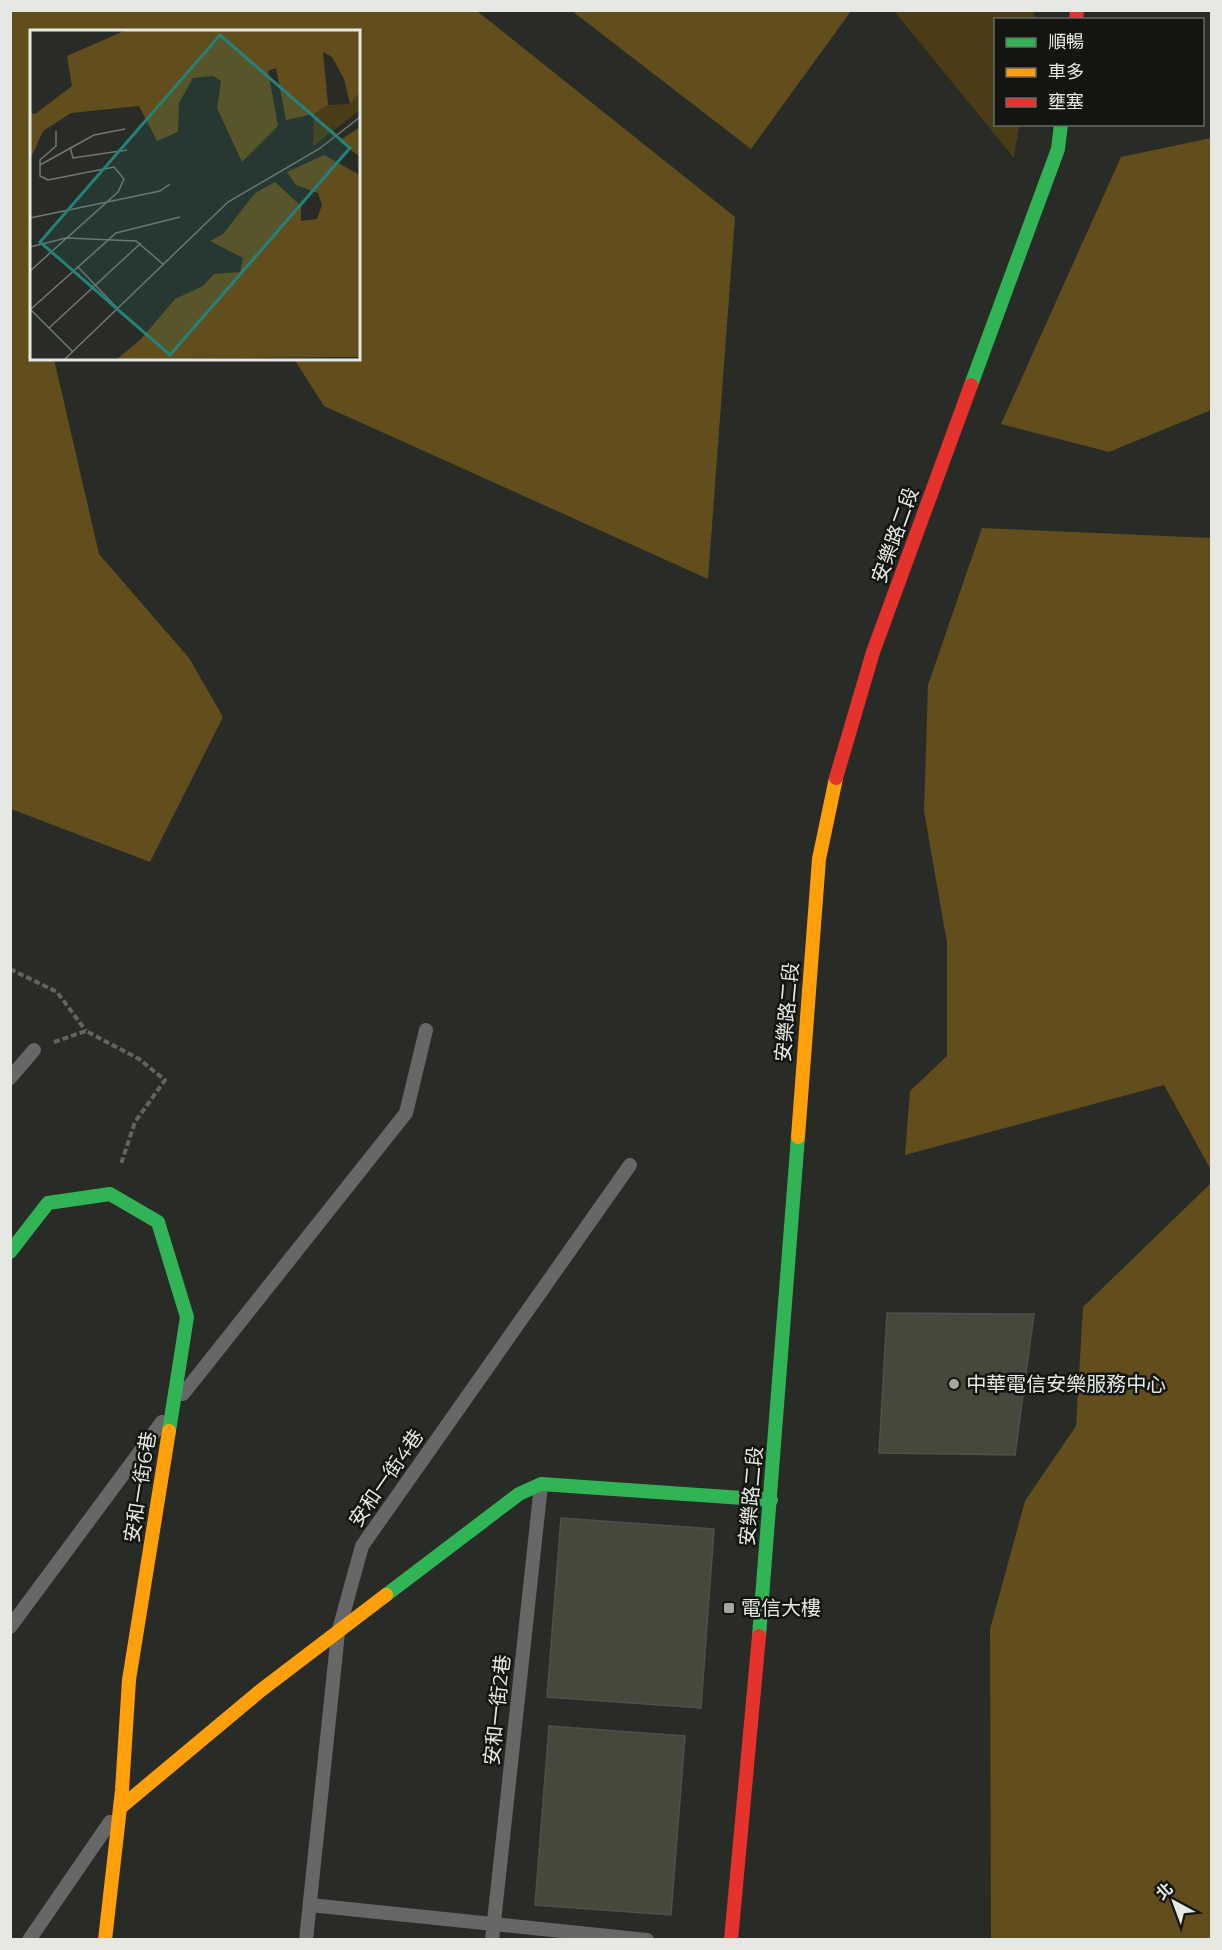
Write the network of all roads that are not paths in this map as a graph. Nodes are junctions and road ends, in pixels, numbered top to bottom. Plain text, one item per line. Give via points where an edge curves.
1 (1061, 126) edge
2 (426, 1030) dead end
3 (34, 1050) road end
4 (10, 1078) edge
5 (630, 1165) dead end
6 (10, 1252) edge
7 (173, 1407) junction
8 (541, 1484) junction
9 (771, 1500) junction
10 (10, 1627) edge
11 (338, 1633) junction
12 (120, 1808) junction
13 (310, 1905) junction
14 (494, 1924) junction
15 (29, 1940) edge
16 (105, 1940) edge
17 (306, 1940) edge
18 (492, 1940) edge
19 (647, 1940) edge
20 (731, 1940) edge

1 - 9 street, 安樂路二段 via 1058,149 873,652 830,798 819,859 807,1000
2 - 7 lane via 406,1113
3 - 4 lane
5 - 11 lane, 安和一街4巷 via 362,1546
6 - 7 street, 安和一街6巷 via 48,1203 110,1194 158,1222 187,1317
7 - 10 lane
7 - 12 street, 安和一街6巷 via 129,1680
8 - 9 street
8 - 11 street via 508,1500
8 - 14 lane, 安和一街2巷
9 - 20 street, 安樂路二段
11 - 12 street via 260,1691
11 - 13 lane, 安和一街4巷
12 - 15 lane
12 - 16 street, 安和一街6巷
13 - 14 lane
13 - 17 lane, 安和一街4巷
14 - 18 lane, 安和一街2巷
14 - 19 lane

